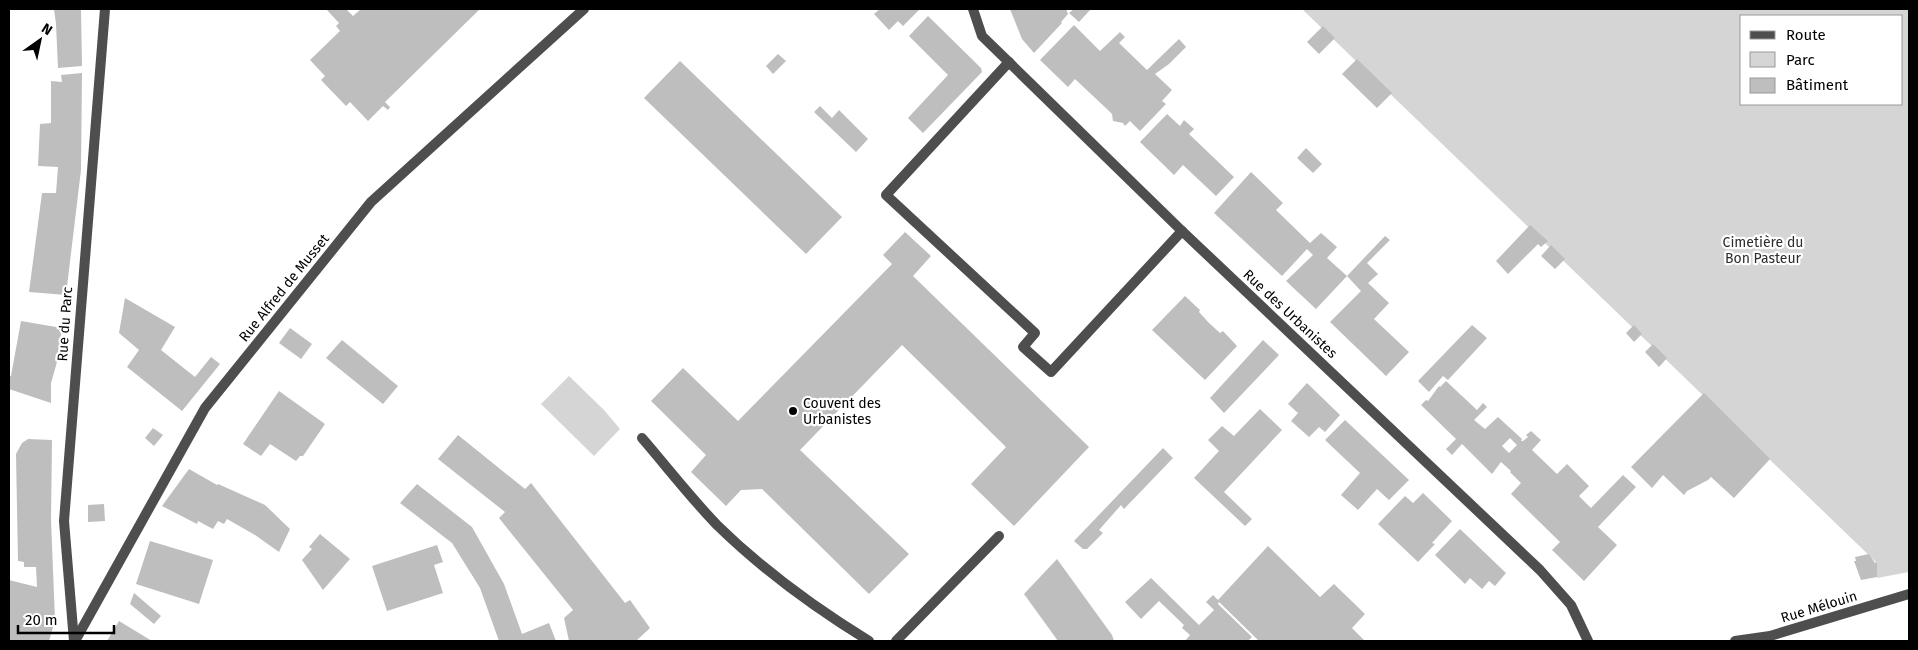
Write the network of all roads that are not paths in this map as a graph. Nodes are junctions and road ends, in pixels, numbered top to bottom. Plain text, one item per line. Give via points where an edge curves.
1 (105, 9) edge
2 (584, 9) edge
3 (972, 9) edge
4 (1009, 62) junction
5 (1182, 231) junction
6 (642, 438) dead end
7 (999, 536) dead end
8 (1909, 594) edge
9 (74, 641) edge
10 (870, 641) edge
11 (896, 641) edge
12 (1588, 641) edge
13 (1735, 641) edge

1 - 9 street, Rue du Parc via 64,521
2 - 9 street, Rue Alfred de Musset via 370,202 205,408
3 - 4 street, Rue des Urbanistes via 982,36
4 - 5 street, Rue des Urbanistes
4 - 5 street via 886,195 1035,333 1023,347 1051,372
5 - 12 street, Rue des Urbanistes via 1540,570 1571,605
6 - 10 street via 717,524 770,572
7 - 11 street
8 - 13 street, Rue Mélouin via 1770,636

